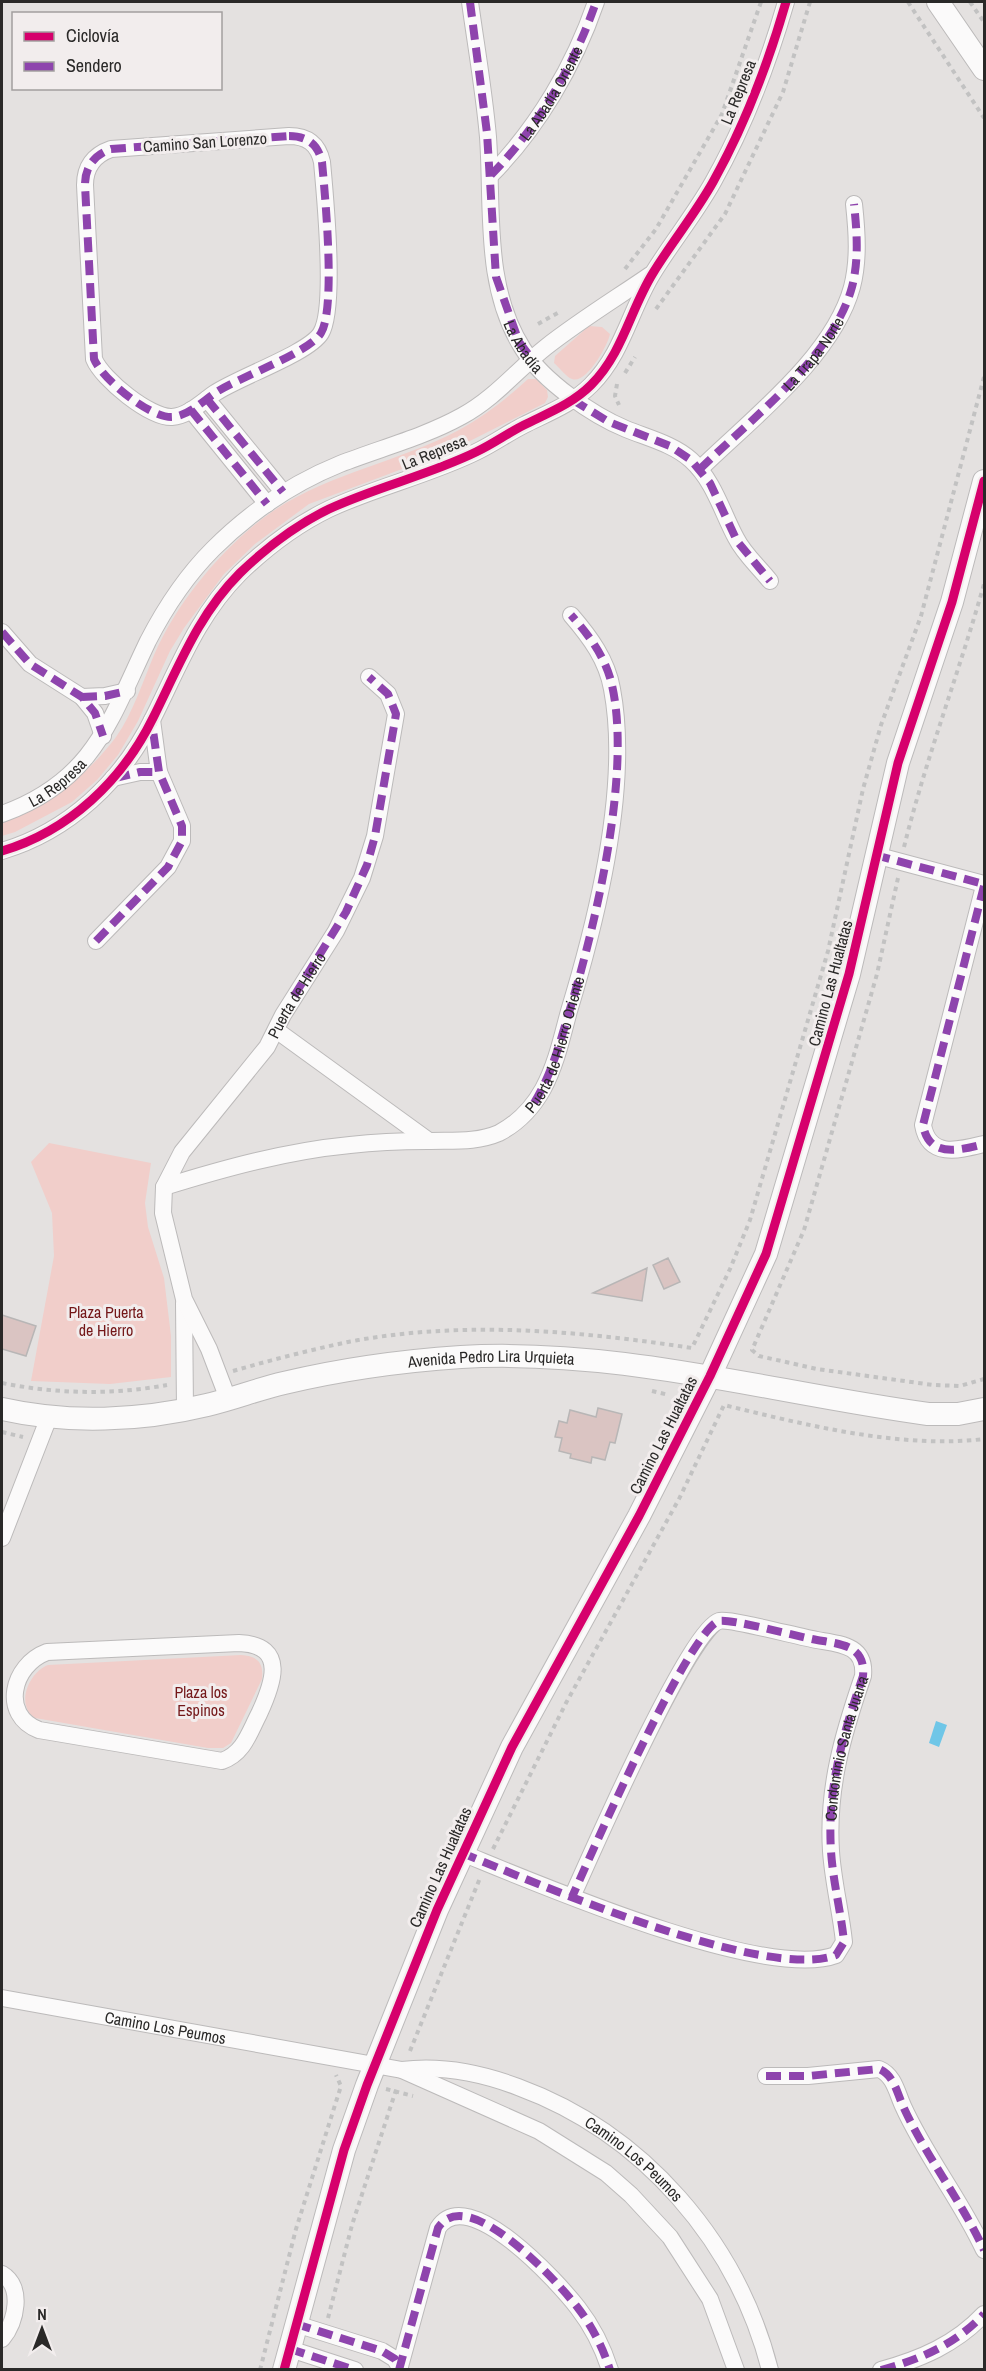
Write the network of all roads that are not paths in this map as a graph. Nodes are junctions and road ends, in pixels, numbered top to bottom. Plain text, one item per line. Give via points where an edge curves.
1 (470, 2) edge
2 (596, 2) edge
3 (786, 2) edge
4 (938, 2) edge
5 (984, 69) edge
6 (491, 175) junction
7 (854, 204) dead end
8 (652, 274) junction
9 (532, 359) junction
10 (207, 399) junction
11 (573, 400) junction
12 (190, 410) junction
13 (700, 469) junction
14 (984, 481) edge
15 (283, 492) junction
16 (267, 504) junction
17 (770, 581) dead end
18 (571, 615) dead end
19 (2, 633) edge
20 (369, 677) dead end
21 (127, 691) junction
22 (82, 697) junction
23 (152, 720) junction
24 (103, 736) junction
25 (159, 772) junction
26 (113, 778) junction
27 (2, 814) edge
28 (2, 851) edge
29 (875, 855) junction
30 (984, 885) edge
31 (96, 940) dead end
32 (276, 1030) junction
33 (429, 1141) junction
34 (984, 1144) edge
35 (164, 1187) junction
36 (184, 1299) junction
37 (710, 1376) junction
38 (228, 1399) junction
39 (2, 1409) edge
40 (984, 1409) edge
41 (185, 1410) junction
42 (49, 1417) junction
43 (2, 1538) edge
44 (8, 1689) edge
45 (462, 1853) junction
46 (572, 1897) junction
47 (2, 1998) edge
48 (375, 2065) junction
49 (402, 2070) junction
50 (766, 2076) dead end
51 (984, 2250) edge
52 (2, 2274) edge
53 (984, 2314) edge
54 (296, 2324) junction
55 (2, 2338) edge
56 (287, 2360) edge
57 (401, 2369) edge
58 (355, 2370) edge
59 (610, 2370) edge
60 (736, 2370) edge
61 (770, 2370) edge
62 (881, 2370) edge

1 - 6 street, La Abadía
2 - 6 street, La Abadía Oriente via 582,38 543,111
3 - 8 street, La Represa via 764,72 731,148 694,213
4 - 5 street
6 - 9 street, La Abadía via 496,277 519,342
7 - 13 street, La Trapa Norte via 856,263 834,330 807,364
8 - 9 street, La Represa via 584,318
8 - 11 street, La Represa via 614,356 594,382
9 - 11 street, La Abadía
9 - 15 street, La Represa via 492,396 456,419 339,464
10 - 12 street, Camino San Lorenzo
10 - 12 street, Camino San Lorenzo via 244,376 308,346 325,326 328,255 322,162 317,147 304,138 111,149 98,155 88,168 92,339 97,367 109,381 156,414 171,417
10 - 15 street
11 - 13 street, La Abadía via 609,422 670,446
11 - 23 street, La Represa via 474,453 350,500 291,531 248,566 212,606 188,643
12 - 16 street
13 - 17 street, La Abadía via 737,541
14 - 29 street, Camino Las Hualtatas via 952,602 898,763
15 - 16 street, La Represa
16 - 21 street, La Represa via 229,534 183,586 148,641
18 - 33 street, Puerta de Hierro Oriente via 594,644 608,673 617,738 608,843 576,991 544,1087 525,1114 488,1137
19 - 22 street via 30,664
20 - 32 street, Puerta de Hierro via 388,694 396,714 372,850 346,912
21 - 22 street
21 - 24 street, La Represa
22 - 24 street via 95,713
23 - 25 street
23 - 26 street, La Represa
24 - 27 street, La Represa via 57,784
25 - 26 street via 140,771
25 - 31 street via 182,826 180,847 168,867
26 - 28 street, La Represa via 69,819
29 - 30 street
29 - 37 street, Camino Las Hualtatas via 849,974 778,1219
30 - 34 street via 923,1125 932,1144 944,1150
32 - 33 street
32 - 35 street, Puerta de Hierro via 256,1063 182,1152
33 - 35 street, Puerta de Hierro Oriente via 322,1148 247,1163
35 - 36 street, Puerta de Hierro via 163,1213
36 - 38 street, Puerta de Hierro
36 - 41 street, Puerta de Hierro
37 - 38 street, Avenida Pedro Lira Urquieta via 593,1360 464,1357 333,1372
37 - 40 street, Avenida Pedro Lira Urquieta via 928,1414
37 - 45 street, Camino Las Hualtatas via 639,1516 539,1694
38 - 41 street, Avenida Pedro Lira Urquieta
39 - 42 street, Avenida Pedro Lira Urquieta
41 - 42 street, Avenida Pedro Lira Urquieta via 112,1418
42 - 43 street
44 - 44 street via 22,1720 39,1730 222,1761 244,1745 274,1673 268,1656 247,1643 47,1652 31,1660
45 - 46 street, Condominio Santa Juana
45 - 48 street, Camino Las Hualtatas
46 - 46 street, Condominio Santa Juana via 726,1947 790,1957 832,1957 840,1952 844,1942 831,1852 832,1801 839,1749 864,1676 858,1653 847,1645 789,1636 730,1620 711,1625 654,1721
47 - 48 street, Camino Los Peumos
48 - 49 street, Camino Los Peumos
48 - 54 street, Camino Las Hualtatas via 341,2160
49 - 60 street, Camino Los Peumos via 562,2143 631,2195 670,2237 698,2277 720,2322
49 - 61 street, Camino Los Peumos via 439,2068 507,2083 583,2118 631,2151 675,2193 714,2241 750,2309
50 - 51 street via 879,2069 889,2075 915,2130
52 - 55 street via 12,2283 16,2295
53 - 62 street via 942,2347
54 - 56 street, Camino Las Hualtatas
54 - 57 street via 389,2354
56 - 58 street
57 - 59 street via 438,2228 449,2216 459,2214 479,2221 512,2242 558,2285 591,2328

